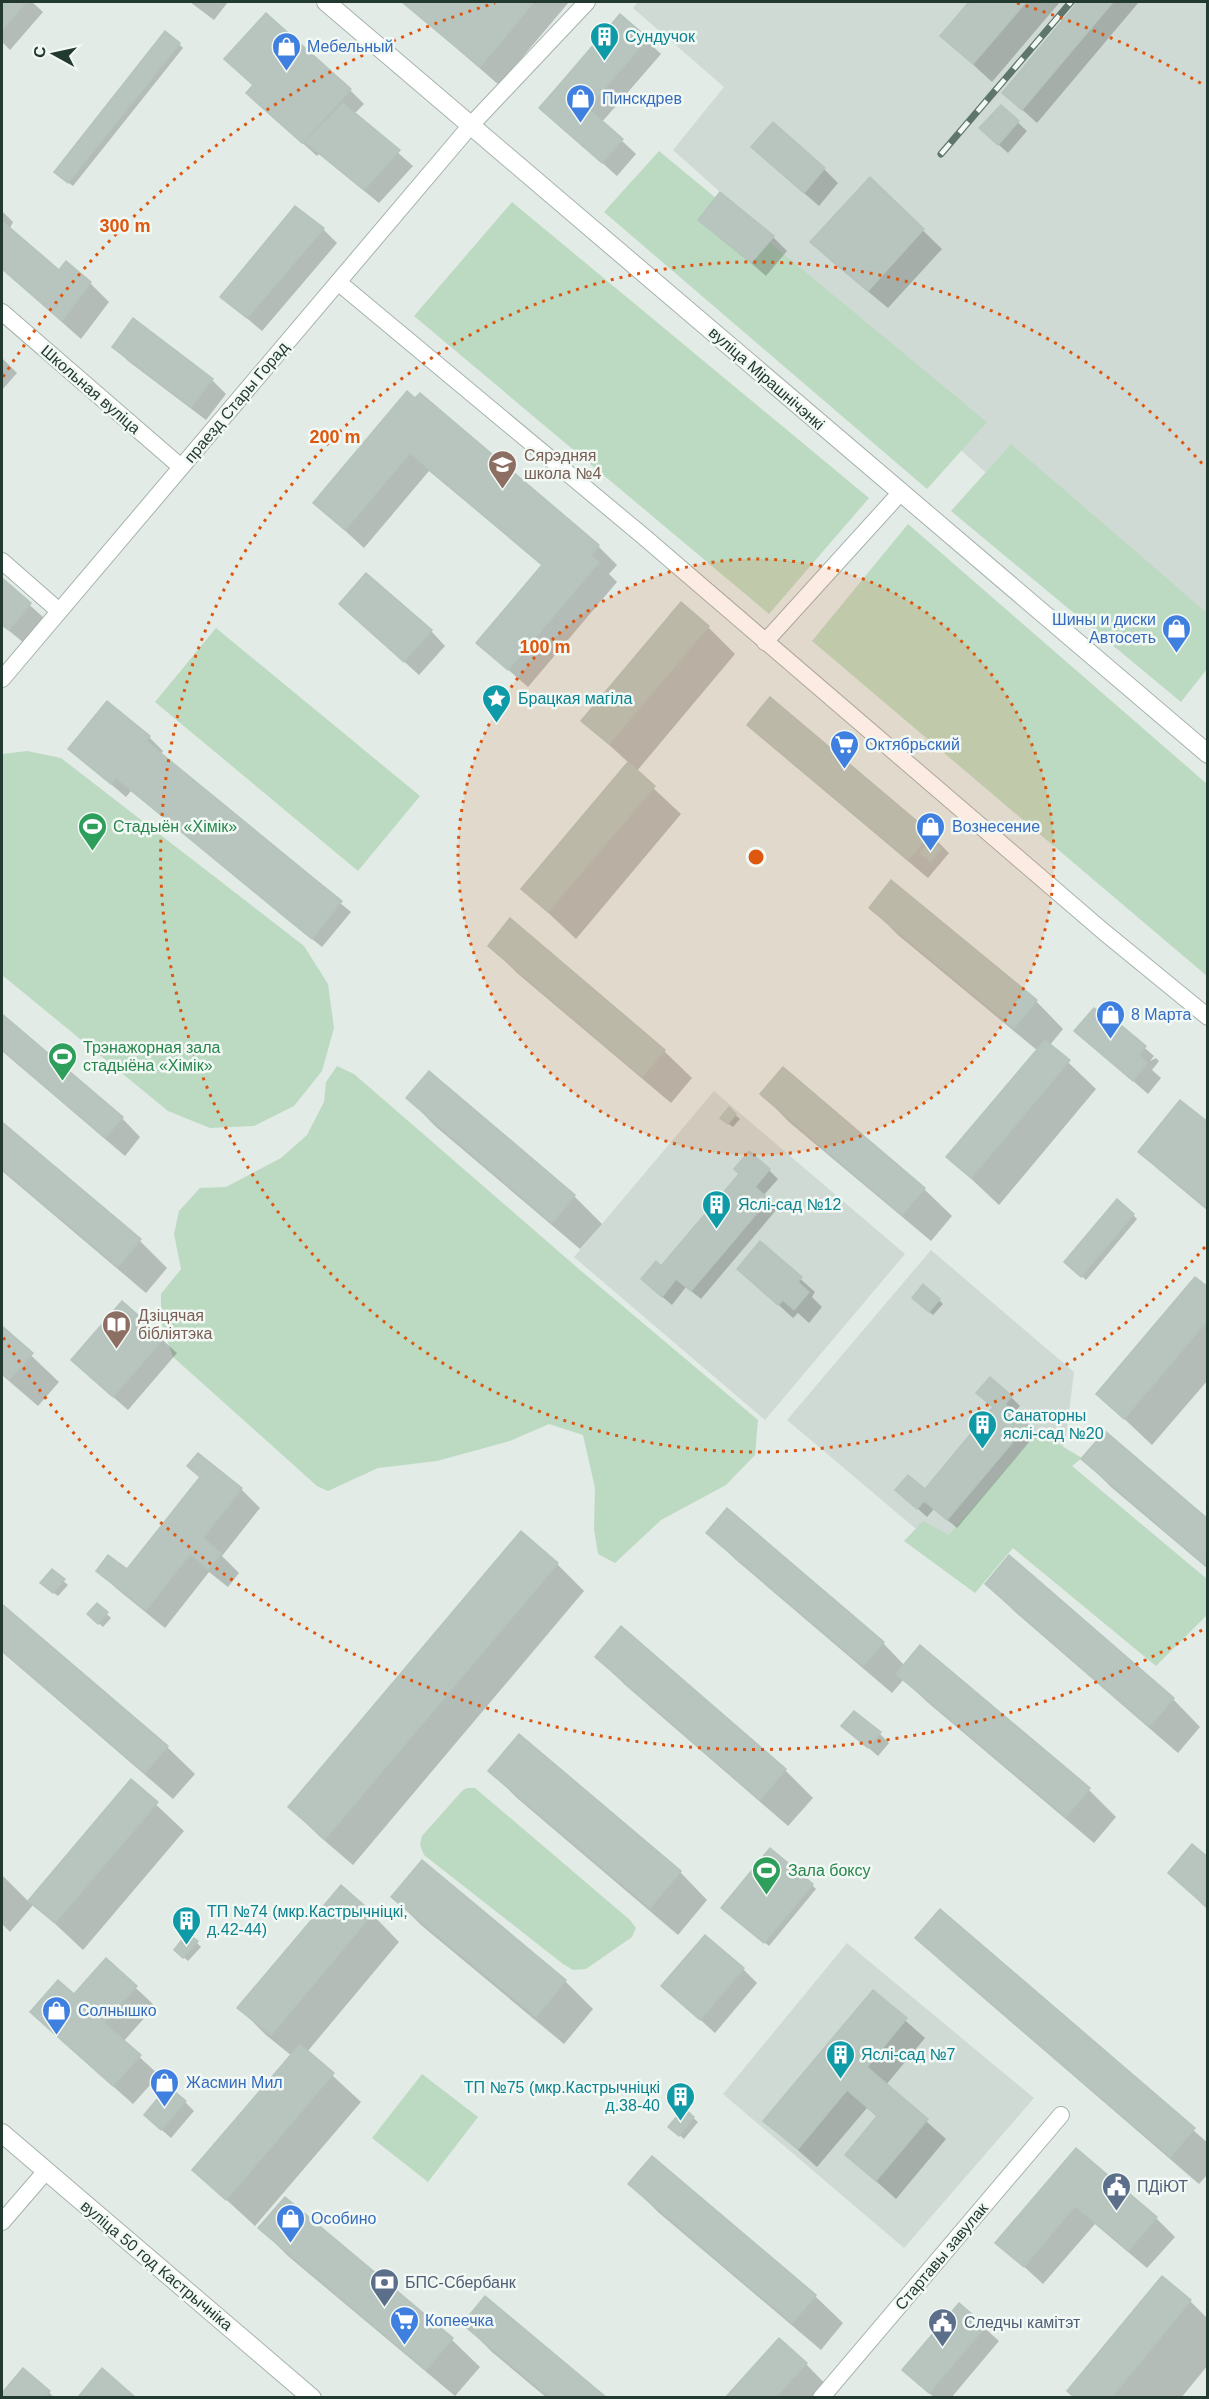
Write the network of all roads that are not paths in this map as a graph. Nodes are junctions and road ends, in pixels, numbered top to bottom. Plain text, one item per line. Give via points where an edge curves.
1 (326, 2) edge
2 (587, 2) edge
3 (471, 125) junction
4 (338, 282) junction
5 (2, 312) edge
6 (181, 467) junction
7 (901, 492) junction
8 (2, 561) edge
9 (59, 611) junction
10 (765, 642) junction
11 (2, 679) edge
12 (1208, 754) edge
13 (1208, 1017) edge
14 (1061, 2115) dead end
15 (2, 2133) edge
16 (46, 2170) junction
17 (2, 2222) edge
18 (312, 2397) edge
19 (821, 2397) edge

1 - 3 street, вуліца Мірашнічэнкі
2 - 3 street, праезд Стары Горад
3 - 4 street, праезд Стары Горад
3 - 7 street, вуліца Мірашнічэнкі
4 - 6 street, праезд Стары Горад
4 - 10 street
5 - 6 street, Школьная вуліца
6 - 9 street, праезд Стары Горад
7 - 10 street
7 - 12 street, вуліца Мірашнічэнкі
8 - 9 street
9 - 11 street, праезд Стары Горад
10 - 13 street
14 - 19 street, Стартавы завулак
15 - 16 street, вуліца 50 год Кастрычніка
16 - 17 street
16 - 18 street, вуліца 50 год Кастрычніка

